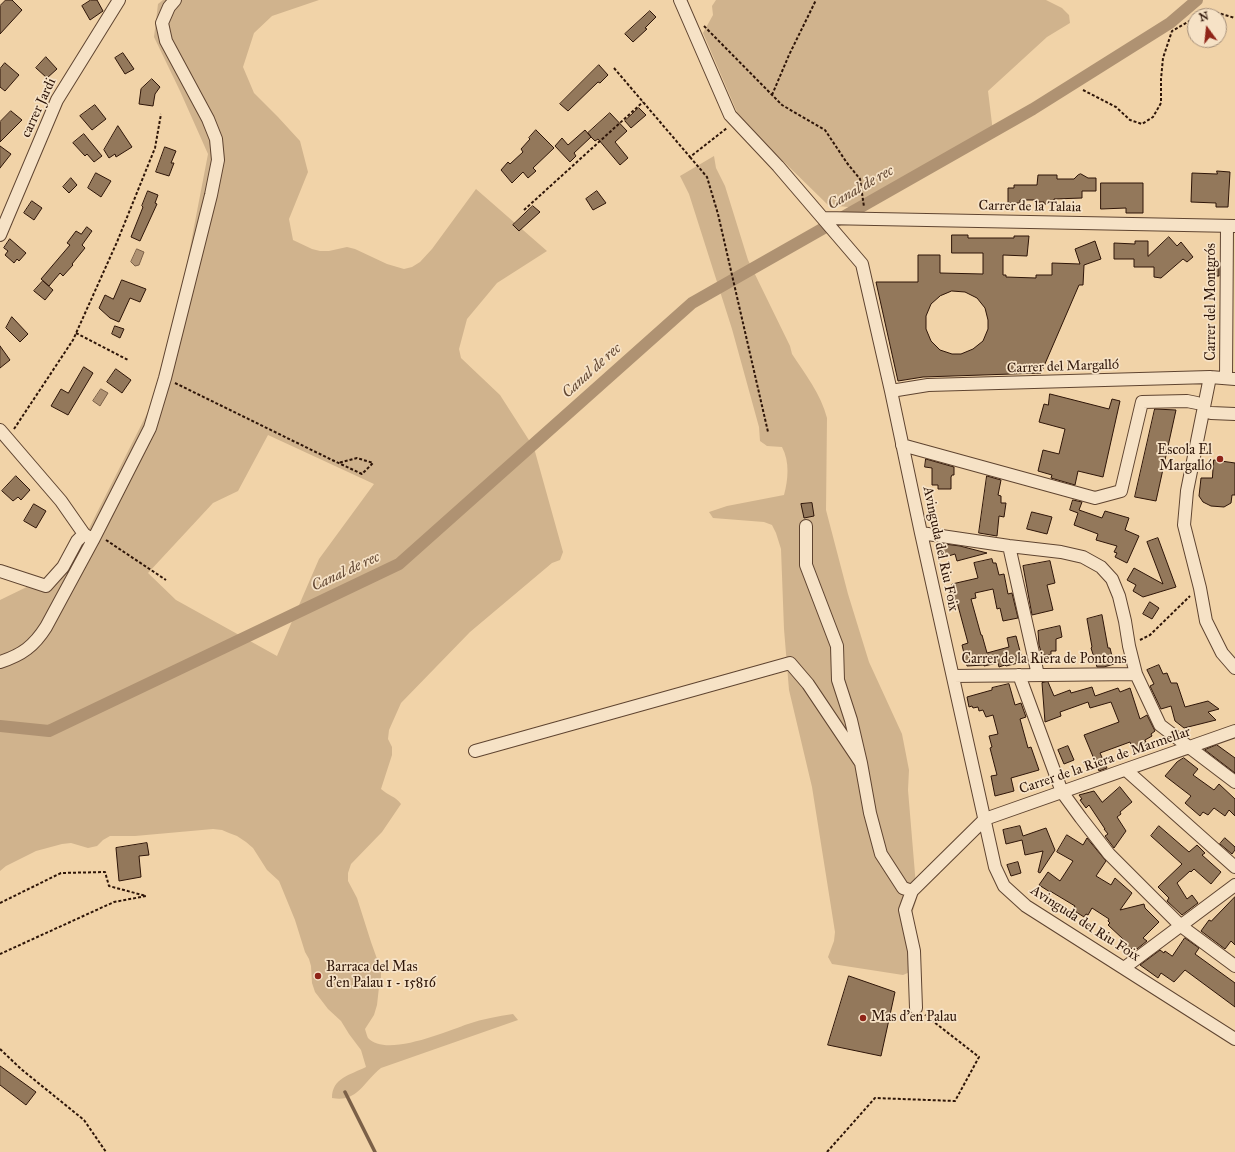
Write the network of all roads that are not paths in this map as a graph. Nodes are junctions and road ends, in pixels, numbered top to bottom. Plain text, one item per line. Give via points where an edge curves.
1 (119, 0) edge
2 (175, 0) edge
3 (680, 0) edge
4 (824, 218) junction
5 (1231, 226) edge
6 (0, 235) edge
7 (1210, 377) junction
8 (1231, 379) edge
9 (891, 391) junction
10 (1197, 403) dead end
11 (1211, 413) dead end
12 (1235, 414) edge
13 (4, 434) edge
14 (902, 445) junction
15 (806, 526) dead end
16 (921, 533) junction
17 (91, 536) junction
18 (1009, 546) junction
19 (0, 570) edge
20 (0, 662) edge
21 (1235, 668) edge
22 (1136, 674) junction
23 (1020, 675) junction
24 (1038, 675) junction
25 (953, 676) junction
26 (1235, 731) edge
27 (1190, 747) junction
28 (475, 751) dead end
29 (861, 763) junction
30 (1126, 770) junction
31 (1235, 782) edge
32 (1062, 792) junction
33 (984, 819) junction
34 (1235, 867) edge
35 (1235, 885) edge
36 (912, 891) junction
37 (1181, 926) junction
38 (1235, 966) edge
39 (1124, 968) junction
40 (916, 1008) road end
41 (1235, 1039) edge

1 - 6 street, carrer Jardi via 57,100
2 - 17 street via 162,23 166,41 208,119 216,140 218,160 212,195 150,428
3 - 4 street, Avinguda del Riu Foix via 730,115
4 - 5 street, Carrer de la Talaia
4 - 9 street, Avinguda del Riu Foix via 862,264
5 - 8 street, Carrer del Montgrós
7 - 8 street, Carrer del Margalló
7 - 9 street, Carrer del Margalló via 928,385
7 - 21 street via 1187,492 1184,525 1206,621 1222,653
9 - 14 street, Avinguda del Riu Foix
10 - 14 street via 1142,402 1121,491 1095,498
11 - 12 street
13 - 17 street
14 - 16 street, Avinguda del Riu Foix
15 - 29 street via 806,565 837,646 838,680
16 - 18 street
16 - 25 street, Avinguda del Riu Foix
17 - 19 street via 77,541 63,567 46,586
17 - 20 street via 37,640 23,653
18 - 22 street via 1061,552 1083,557 1102,567 1112,579 1120,596
18 - 24 street
22 - 24 street, Carrer de la Riera de Pontons
22 - 27 street via 1160,725
23 - 24 street, Carrer de la Riera de Pontons
23 - 25 street, Carrer de la Riera de Pontons
23 - 32 street
25 - 33 street, Avinguda del Riu Foix
26 - 27 street, Carrer de la Riera de Marmellar
27 - 30 street, Carrer de la Riera de Marmellar
27 - 31 street
28 - 29 street via 790,663 808,684
29 - 36 street via 881,854 903,888
30 - 32 street, Carrer de la Riera de Marmellar
30 - 34 street
32 - 33 street, Carrer de la Riera de Marmellar
32 - 37 street via 1109,854
33 - 36 street
33 - 39 street, Avinguda del Riu Foix via 995,867 1004,886 1026,906
35 - 37 street
36 - 40 street via 905,910 914,951
37 - 38 street
37 - 39 street
39 - 41 street, Avinguda del Riu Foix

